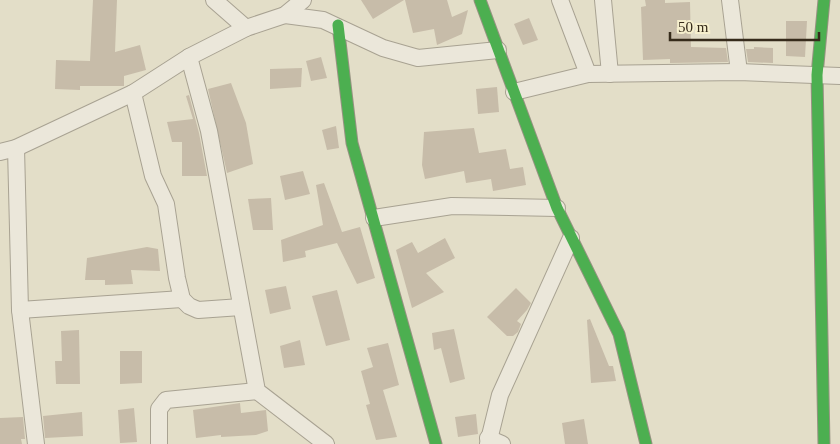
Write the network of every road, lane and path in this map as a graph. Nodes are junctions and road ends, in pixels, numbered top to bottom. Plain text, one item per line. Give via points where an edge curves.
1 (214, 0) edge
2 (303, 0) edge
3 (480, 0) edge
4 (560, 0) edge
5 (603, 0) edge
6 (730, 0) edge
7 (824, 0) edge
8 (284, 16) junction
9 (338, 25) junction
10 (246, 28) junction
11 (498, 50) junction
12 (189, 57) junction
13 (739, 72) junction
14 (588, 74) junction
15 (610, 74) junction
16 (817, 75) junction
17 (840, 76) edge
18 (514, 92) junction
19 (133, 93) junction
20 (8, 150) edge
21 (557, 208) junction
22 (374, 218) junction
23 (571, 238) junction
24 (182, 298) junction
25 (241, 307) junction
26 (20, 310) junction
27 (257, 391) junction
28 (493, 442) edge
29 (36, 444) edge
30 (159, 444) edge
31 (326, 444) edge
32 (436, 444) edge
33 (646, 444) edge
34 (824, 444) edge

1 - 10 street
2 - 8 street
3 - 11 street
4 - 14 street
5 - 15 street
6 - 13 street
7 - 16 street
8 - 9 street
8 - 10 street
9 - 11 street via 383,48 418,58
9 - 22 street via 350,132
10 - 12 street
11 - 18 street
12 - 19 street
12 - 25 street via 209,131
13 - 15 street
13 - 16 street
14 - 15 street
14 - 18 street
16 - 17 street
16 - 34 street
18 - 21 street
19 - 20 street
19 - 24 street via 153,176 166,204
20 - 26 street
21 - 22 street via 452,206
21 - 23 street
22 - 32 street
23 - 28 street via 500,395
23 - 33 street via 619,334
24 - 25 street via 198,310
24 - 26 street
25 - 27 street
26 - 29 street
27 - 30 street via 166,400 159,409
27 - 31 street

